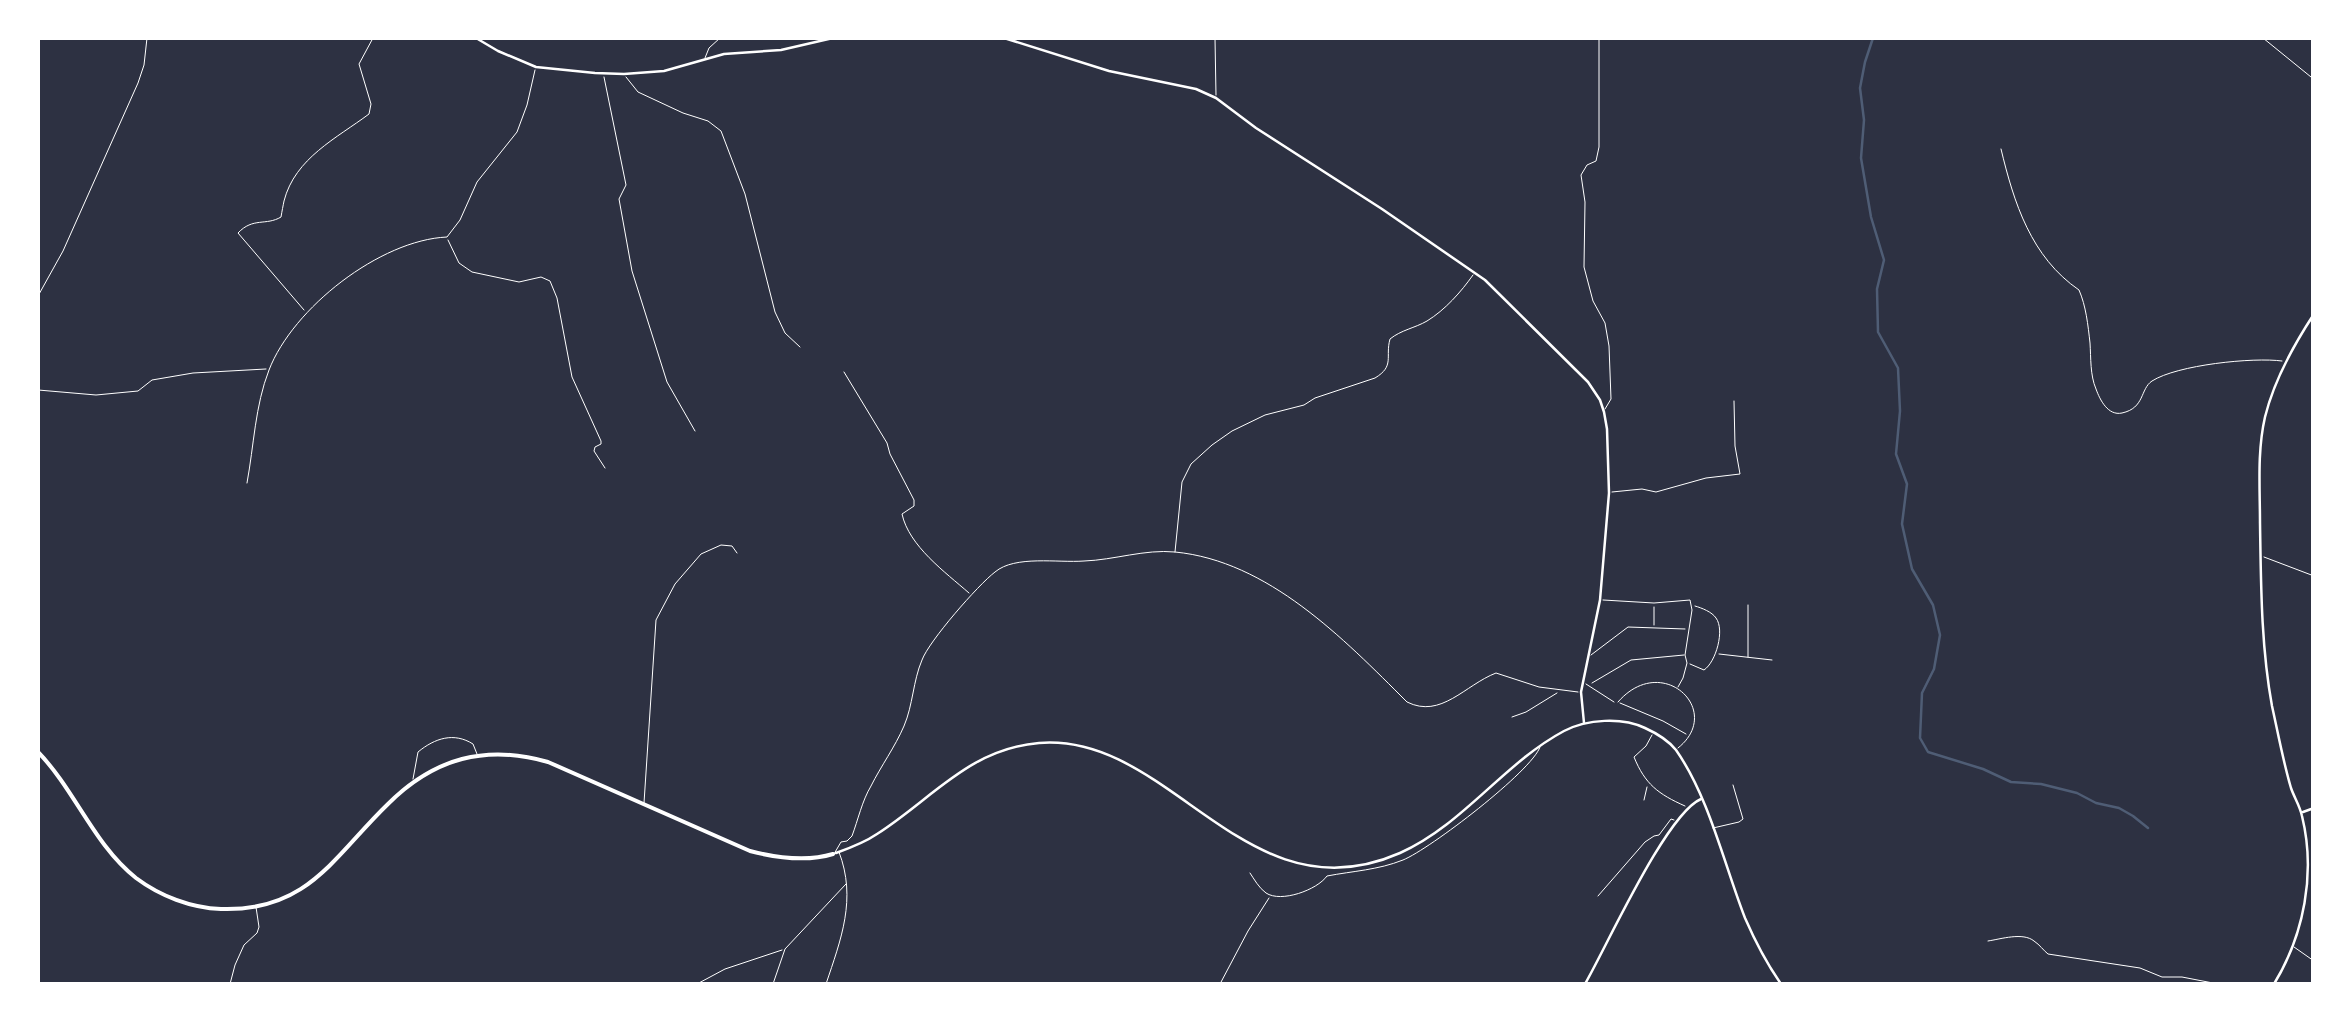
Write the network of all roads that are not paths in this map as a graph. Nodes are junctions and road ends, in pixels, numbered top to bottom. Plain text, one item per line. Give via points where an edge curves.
1 (148, 38) edge
2 (373, 38) edge
3 (476, 38) edge
4 (720, 38) edge
5 (833, 38) edge
6 (1004, 38) edge
7 (1215, 38) edge
8 (1599, 38) edge
9 (2263, 38) edge
10 (705, 59) junction
11 (536, 67) junction
12 (604, 74) junction
13 (624, 74) junction
14 (2313, 78) edge
15 (2314, 91) edge
16 (1216, 98) junction
17 (2001, 148) dead end
18 (447, 237) junction
19 (1474, 272) junction
20 (38, 296) edge
21 (306, 312) junction
22 (2314, 314) edge
23 (800, 347) dead end
24 (2285, 362) junction
25 (269, 369) junction
26 (844, 372) dead end
27 (38, 390) edge
28 (1734, 401) dead end
29 (1604, 412) junction
30 (695, 431) dead end
31 (605, 468) dead end
32 (248, 483) dead end
33 (1609, 493) junction
34 (737, 552) dead end
35 (1175, 552) junction
36 (2261, 556) junction
37 (2314, 576) edge
38 (972, 595) junction
39 (1600, 600) junction
40 (1654, 604) junction
41 (1692, 605) junction
42 (1748, 606) dead end
43 (1654, 627) junction
44 (1689, 629) junction
45 (1716, 654) junction
46 (1685, 655) junction
47 (1588, 657) junction
48 (1748, 658) junction
49 (1772, 660) dead end
50 (1687, 663) junction
51 (1583, 683) junction
52 (1590, 684) junction
53 (1678, 687) junction
54 (1559, 691) junction
55 (1581, 692) junction
56 (1618, 702) junction
57 (1640, 710) junction
58 (1512, 717) dead end
59 (1585, 725) junction
60 (1642, 726) junction
61 (1654, 732) junction
62 (1690, 736) junction
63 (1540, 747) junction
64 (1676, 750) junction
65 (38, 752) edge
66 (477, 754) junction
67 (414, 782) junction
68 (1648, 784) junction
69 (1733, 786) dead end
70 (1701, 799) junction
71 (1644, 800) dead end
72 (644, 804) junction
73 (1688, 808) junction
74 (2314, 808) edge
75 (2302, 812) junction
76 (1677, 820) junction
77 (1712, 828) junction
78 (836, 853) junction
79 (1327, 866) junction
80 (1250, 873) dead end
81 (1327, 876) junction
82 (848, 883) junction
83 (1271, 895) junction
84 (1598, 896) dead end
85 (256, 907) junction
86 (1988, 942) dead end
87 (2294, 947) junction
88 (785, 950) junction
89 (2314, 962) edge
90 (230, 984) edge
91 (697, 984) edge
92 (773, 984) edge
93 (826, 984) edge
94 (1220, 984) edge
95 (1586, 984) edge
96 (1782, 984) edge
97 (2218, 984) edge
98 (2274, 984) edge

1 - 20 street via 138,82
2 - 21 street via 359,64 369,114 304,164 281,217 238,233
3 - 11 main road
4 - 10 street
5 - 10 main road
6 - 16 main road
7 - 16 street
8 - 29 street via 1599,148 1581,175 1584,267 1609,346 1611,398
9 - 14 street
10 - 13 main road
11 - 12 main road
11 - 18 street via 516,132 477,182
12 - 13 main road
12 - 30 street via 626,185 619,199 628,253 668,382
13 - 23 street via 638,92 708,120 721,132 776,312
14 - 15 main road
16 - 19 main road
17 - 24 street via 2030,235 2080,290 2094,385 2111,412 2141,400 2146,386 2162,376 2246,359
18 - 21 street via 368,264
18 - 31 street via 459,263 472,272 519,282 550,280 572,377 601,441 594,450
19 - 29 main road via 1588,382
19 - 35 street via 1428,320 1390,339 1383,373 1265,415 1212,444 1186,471
21 - 25 street
22 - 24 main road
24 - 36 main road via 2262,436
25 - 27 street via 193,373 152,380 138,391 96,395
25 - 32 street
26 - 38 street via 914,500 902,518 931,559
28 - 33 street via 1740,474 1656,492
29 - 33 main road
33 - 39 main road
34 - 72 street via 724,544 701,554 656,620
35 - 38 street via 1011,562
35 - 54 street via 1226,562 1264,580 1416,706 1434,708 1496,673
36 - 37 street
36 - 75 main road via 2272,704
38 - 78 street via 923,656 906,722 868,789 852,836
39 - 40 street
39 - 47 main road
40 - 41 street
40 - 43 street
41 - 44 street
41 - 45 street via 1718,619
42 - 48 street
43 - 44 street
43 - 47 street via 1628,627
44 - 46 street
45 - 48 street
45 - 50 street via 1704,670
46 - 50 street
46 - 52 street via 1634,659
47 - 51 main road
48 - 49 street
50 - 53 street
51 - 52 street
51 - 55 main road
52 - 56 street
53 - 56 street via 1646,683
53 - 62 street via 1693,709
54 - 55 street
54 - 58 street
55 - 59 main road
56 - 57 street
57 - 60 street
57 - 62 street
59 - 60 main road
59 - 63 main road
60 - 61 main road
61 - 64 main road
61 - 68 street via 1634,757
62 - 64 street
63 - 79 main road via 1418,844 1370,863
63 - 81 street via 1532,762 1438,841 1374,870
64 - 70 main road
65 - 85 main road via 137,878 194,906
66 - 67 main road
66 - 67 street via 464,738 434,741 418,752
66 - 72 main road via 548,762
67 - 85 main road via 318,878
68 - 71 street
68 - 73 street
69 - 77 street via 1743,818
70 - 73 main road
70 - 77 main road
72 - 78 main road via 750,852 785,858
73 - 76 main road
74 - 75 main road
75 - 87 main road via 2308,876
76 - 84 street via 1645,842
76 - 95 main road
77 - 96 main road via 1747,923
78 - 79 main road via 876,834 985,757 1044,743 1085,747 1123,762 1251,845
78 - 82 street
79 - 81 street
80 - 83 street
81 - 83 street via 1313,888
82 - 88 street
82 - 93 street via 846,920
83 - 94 street
85 - 90 street via 257,933 244,945
86 - 97 street via 2030,938 2048,954
87 - 89 street
87 - 98 main road
88 - 91 street
88 - 92 street

